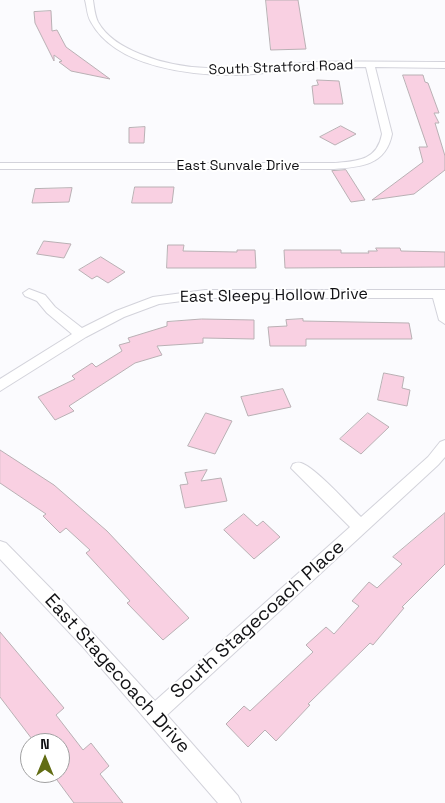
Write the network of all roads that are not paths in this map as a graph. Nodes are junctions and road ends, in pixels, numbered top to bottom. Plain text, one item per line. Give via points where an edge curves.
1 (89, 0) edge
2 (370, 65) junction
3 (445, 65) edge
4 (0, 166) edge
5 (29, 293) dead end
6 (442, 294) edge
7 (445, 320) edge
8 (81, 334) junction
9 (0, 386) edge
10 (445, 446) edge
11 (298, 468) dead end
12 (361, 527) junction
13 (0, 548) edge
14 (154, 714) junction
15 (231, 803) edge

1 - 2 street, South Stratford Road via 98,29 107,39 122,49 160,64 222,72
2 - 3 street, South Stratford Road
2 - 4 street, East Sunvale Drive via 387,134 386,144 381,152 358,164
5 - 8 street via 41,298
6 - 7 street
6 - 8 street, East Sleepy Hollow Drive via 205,294 172,297 143,304
8 - 9 street, East Sleepy Hollow Drive
10 - 12 street, South Stagecoach Place
11 - 12 street
12 - 14 street, South Stagecoach Place
13 - 14 street, East Stagecoach Drive
14 - 15 street, East Stagecoach Drive

